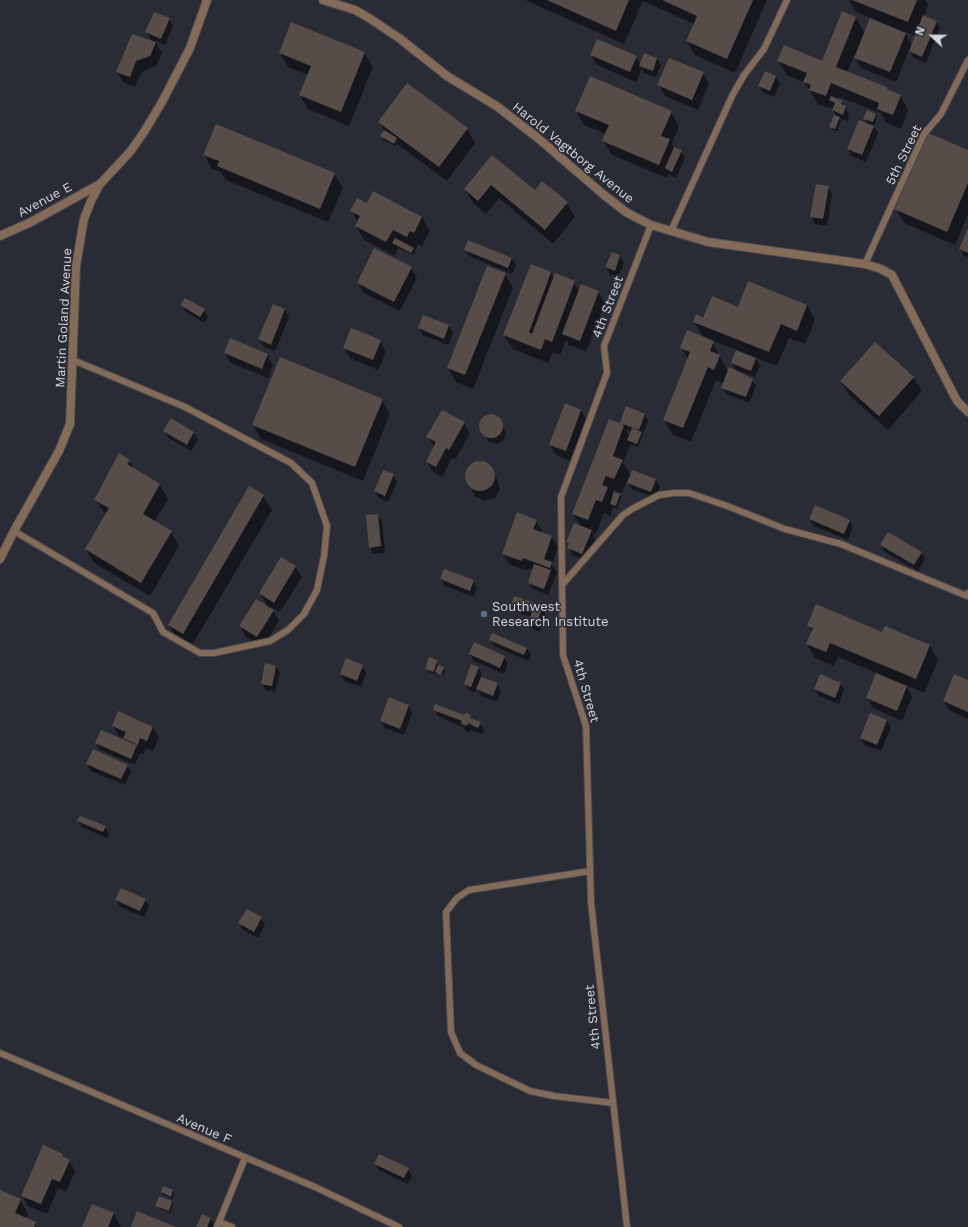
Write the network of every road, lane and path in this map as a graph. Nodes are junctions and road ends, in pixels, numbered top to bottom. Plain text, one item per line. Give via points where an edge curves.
1 (207, 0) edge
2 (323, 0) edge
3 (787, 0) edge
4 (968, 60) edge
5 (100, 184) junction
6 (651, 225) junction
7 (671, 231) junction
8 (0, 236) edge
9 (866, 264) junction
10 (73, 360) junction
11 (968, 412) edge
12 (14, 531) junction
13 (0, 559) edge
14 (562, 585) junction
15 (968, 593) edge
16 (590, 871) junction
17 (0, 1053) edge
18 (613, 1103) junction
19 (244, 1158) junction
20 (218, 1225) edge
21 (232, 1227) edge
22 (399, 1227) edge
23 (627, 1227) edge

1 - 5 street, Martin Goland Avenue via 190,48 158,108 130,152
2 - 6 street, Harold Vagtborg Avenue via 355,10 375,22 447,76 522,125 626,212
3 - 7 lane via 764,49 732,96
4 - 9 lane, 5th Street via 941,114 924,134
5 - 8 street, Avenue E
5 - 10 street, Martin Goland Avenue via 84,219 80,239 76,266
6 - 7 street, Harold Vagtborg Avenue
6 - 14 lane, 4th Street via 604,346 606,373 561,498
7 - 9 street, Harold Vagtborg Avenue via 708,242
9 - 11 street, Harold Vagtborg Avenue via 881,268 892,275 954,395
10 - 12 street, Martin Goland Avenue via 70,424 59,451
10 - 12 lane via 185,407 290,463 312,483 327,526 317,590 304,614 288,630 274,638 200,653 163,632 153,613
12 - 13 street, Martin Goland Avenue
14 - 15 lane via 632,508 659,495 689,493 785,529 841,544 967,596
14 - 16 lane, 4th Street via 563,655 586,726
16 - 18 lane, 4th Street
16 - 18 lane via 469,890 457,898 446,912 451,1032 460,1053 476,1065 530,1092
17 - 19 lane, Avenue F
18 - 23 lane, 4th Street
19 - 20 lane
19 - 22 lane, Avenue F via 315,1187
20 - 21 lane

